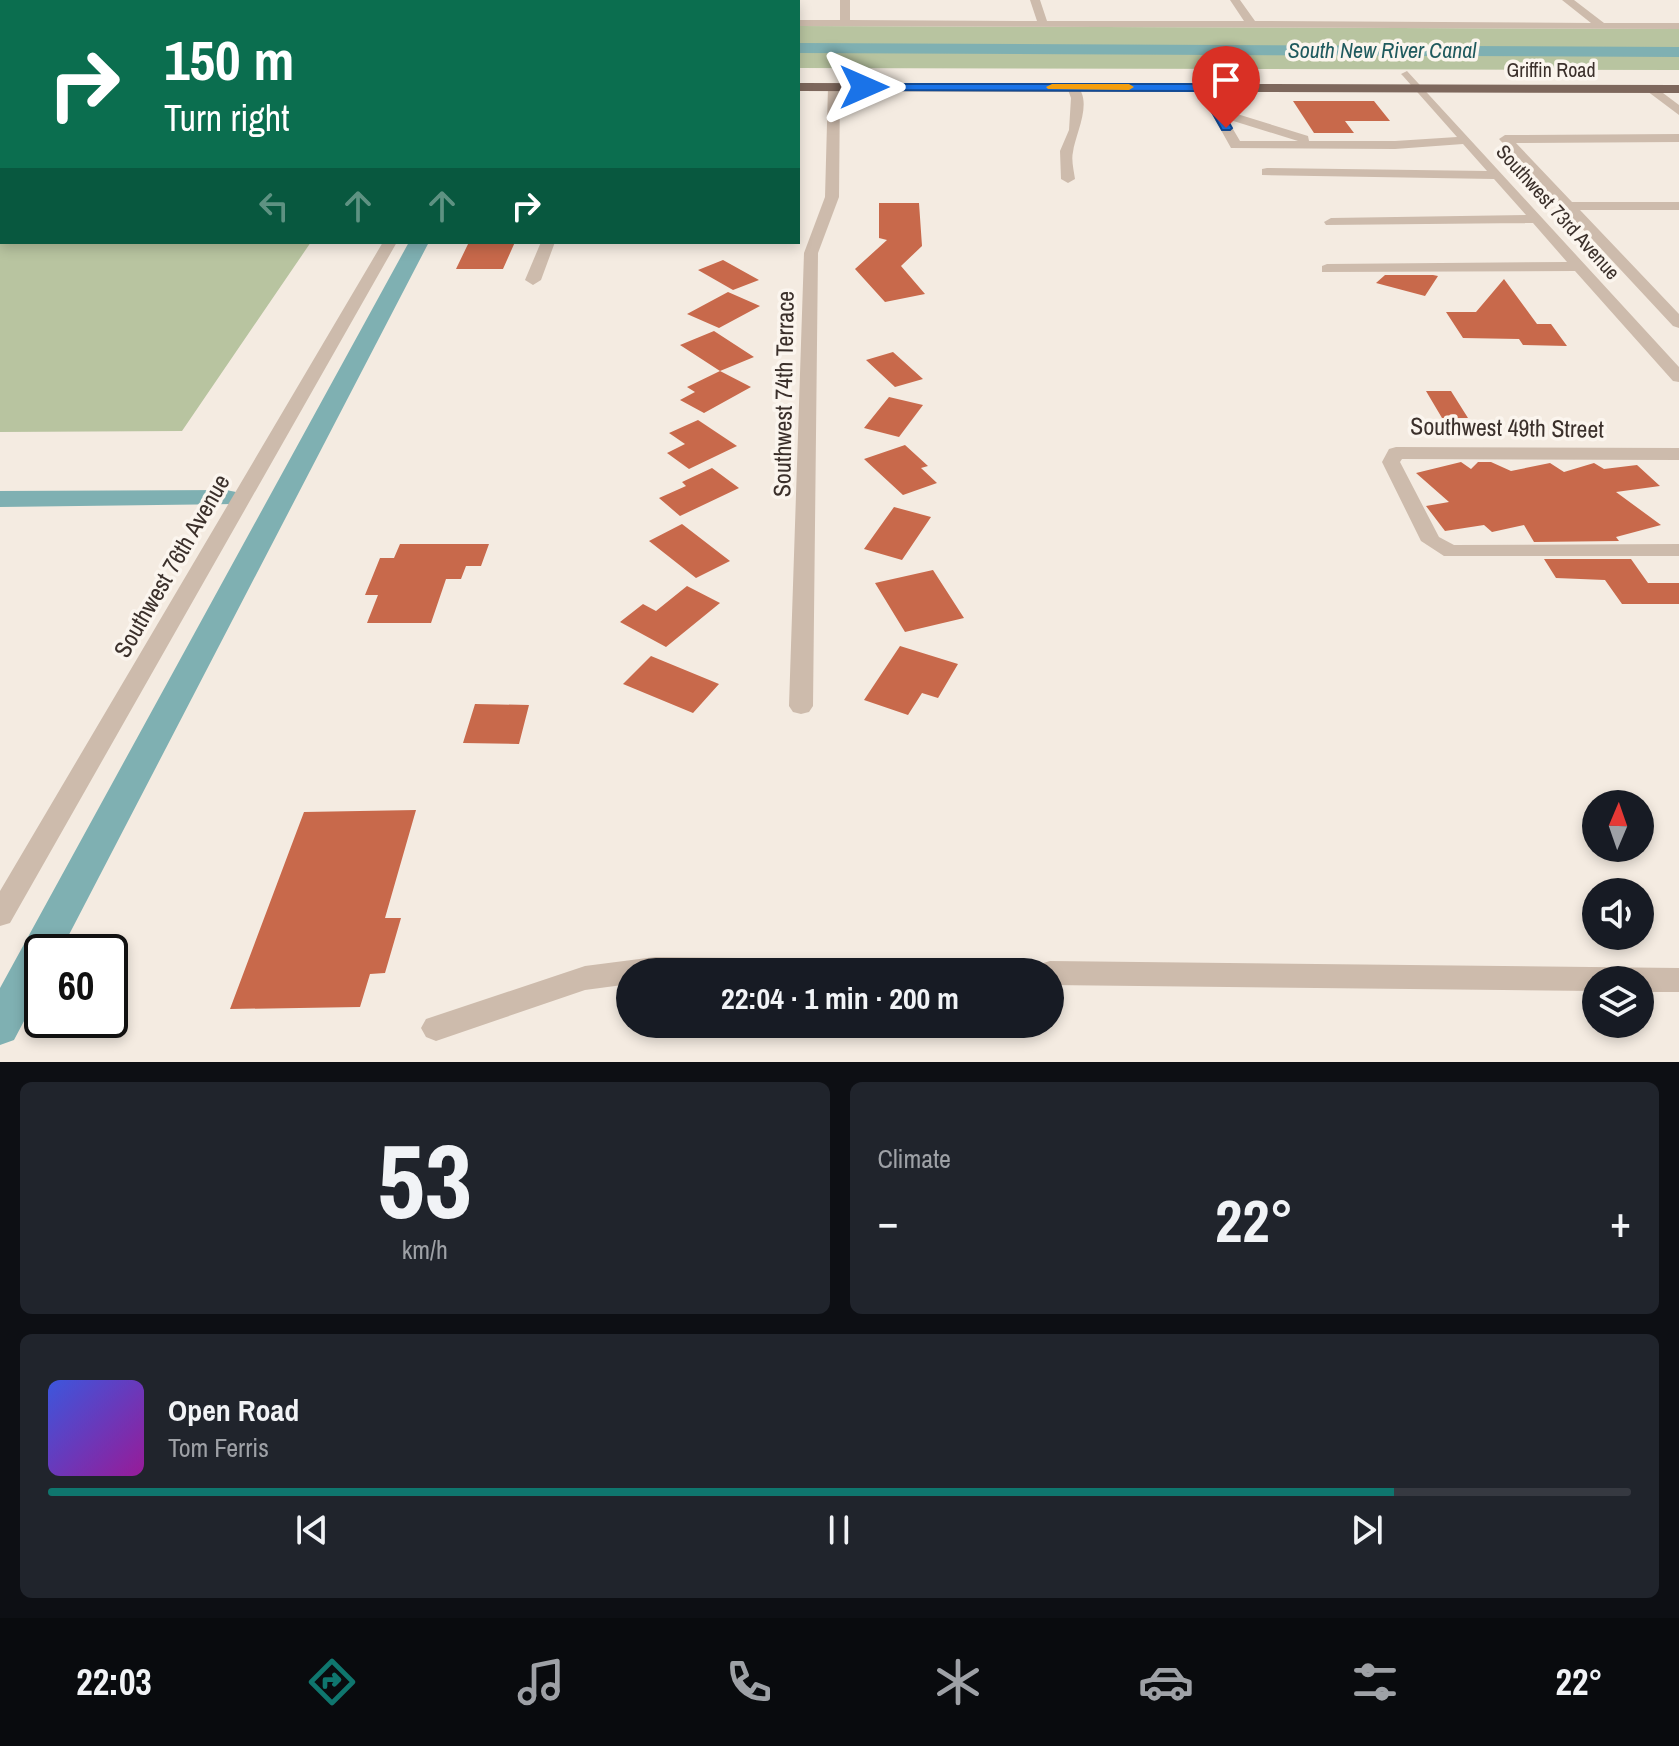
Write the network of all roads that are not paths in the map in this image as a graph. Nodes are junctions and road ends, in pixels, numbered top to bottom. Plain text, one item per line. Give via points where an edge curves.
1 (845, 0) edge
2 (1035, 0) edge
3 (1235, 0) edge
4 (1562, 4) edge
5 (800, 23) edge
6 (845, 23) junction
7 (1043, 24) junction
8 (1252, 25) junction
9 (1580, 25) junction
10 (1601, 25) junction
11 (1679, 26) edge
12 (814, 73) dead end
13 (879, 73) dead end
14 (1391, 74) dead end
15 (1416, 79) junction
16 (800, 84) edge
17 (800, 85) edge
18 (834, 87) junction
19 (1073, 87) junction
20 (1203, 87) junction
21 (1651, 89) junction
22 (1677, 91) edge
23 (1216, 111) junction
24 (1679, 111) edge
25 (1679, 138) edge
26 (1467, 140) junction
27 (1320, 145) junction
28 (1267, 172) dead end
29 (1498, 175) junction
30 (1068, 179) dead end
31 (1568, 206) junction
32 (1679, 206) edge
33 (1538, 219) junction
34 (1331, 222) dead end
35 (389, 244) edge
36 (547, 244) edge
37 (1579, 266) junction
38 (1327, 269) dead end
39 (533, 280) dead end
40 (1679, 323) edge
41 (1679, 377) edge
42 (1679, 454) edge
43 (1679, 550) edge
44 (801, 706) dead end
45 (0, 915) edge
46 (1064, 973) edge
47 (616, 974) edge
48 (1679, 980) edge
49 (436, 1028) dead end

1 - 6 street
2 - 7 street
3 - 8 street
4 - 9 street
4 - 10 street
5 - 6 street
6 - 7 street
7 - 8 street
8 - 9 street
9 - 10 street
10 - 11 street
12 - 16 main road
13 - 18 main road
14 - 15 main road, Griffin Road
15 - 20 main road, Griffin Road
15 - 21 main road, Griffin Road
15 - 26 street, Southwest 73rd Avenue
17 - 18 main road, Griffin Road
18 - 19 main road, Griffin Road
18 - 44 street, Southwest 74th Terrace via 832,197 811,253
19 - 20 main road, Griffin Road
19 - 30 street via 1077,98 1075,130 1066,151
20 - 23 street
21 - 22 main road, Griffin Road
21 - 24 street
23 - 27 street
23 - 27 street via 1236,145
25 - 31 street via 1505,139
26 - 27 street
26 - 29 street, Southwest 73rd Avenue
28 - 29 street
29 - 33 street, Southwest 73rd Avenue
31 - 32 street
31 - 40 street
33 - 34 street
33 - 37 street, Southwest 73rd Avenue
35 - 45 street, Southwest 76th Avenue
36 - 39 street
37 - 38 street
37 - 41 street, Southwest 73rd Avenue
42 - 43 street, Southwest 49th Street via 1396,453 1391,462 1431,541 1451,551
46 - 48 street
47 - 49 street via 585,978

